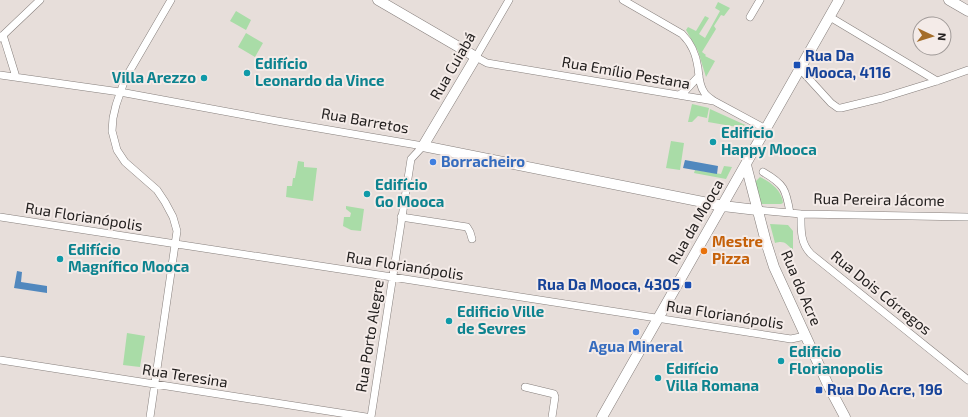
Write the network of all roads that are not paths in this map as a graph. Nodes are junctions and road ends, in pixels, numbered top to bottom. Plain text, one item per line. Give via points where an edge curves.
1 (40, 0) edge
2 (171, 0) edge
3 (378, 0) edge
4 (509, 0) edge
5 (623, 0) edge
6 (760, 0) edge
7 (839, 0) edge
8 (949, 0) edge
9 (968, 11) edge
10 (750, 17) dead end
11 (830, 17) junction
12 (1, 37) edge
13 (476, 57) junction
14 (800, 69) junction
15 (968, 70) edge
16 (0, 75) edge
17 (698, 76) junction
18 (16, 77) junction
19 (937, 81) junction
20 (120, 92) junction
21 (679, 96) junction
22 (714, 101) junction
23 (766, 129) junction
24 (423, 146) junction
25 (746, 165) junction
26 (763, 172) dead end
27 (723, 206) junction
28 (757, 210) junction
29 (790, 213) junction
30 (801, 214) junction
31 (0, 217) edge
32 (401, 217) junction
33 (968, 217) edge
34 (472, 239) dead end
35 (175, 244) junction
36 (392, 277) junction
37 (658, 318) junction
38 (805, 336) junction
39 (0, 360) edge
40 (968, 380) edge
41 (154, 384) junction
42 (524, 387) dead end
43 (150, 417) edge
44 (366, 417) edge
45 (371, 417) edge
46 (552, 417) edge
47 (602, 417) edge
48 (845, 417) edge

1 - 12 street
2 - 20 street via 128,73
3 - 13 main road
4 - 13 street, Rua Cuiabá
5 - 17 street via 687,39 694,50
6 - 10 street
7 - 11 main road, Rua da Mooca
8 - 9 main road
11 - 14 main road, Rua da Mooca
11 - 19 street
12 - 18 street
13 - 21 street, Rua Emílio Pestana via 487,63
13 - 24 main road, Rua Cuiabá
14 - 19 street via 838,108
14 - 23 main road, Rua da Mooca
15 - 19 street
16 - 18 street, Rua Barretos
17 - 21 street
17 - 22 street via 705,94
18 - 20 street, Rua Barretos
20 - 24 street, Rua Barretos
20 - 35 street via 112,131 117,150 125,162 157,190 165,202 177,230
21 - 22 street, Rua Emílio Pestana
22 - 23 street, Rua Emílio Pestana
23 - 25 main road, Rua da Mooca
24 - 27 main road, Rua Barretos
24 - 32 street, Rua Porto Alegre via 410,159
25 - 27 main road, Rua da Mooca
25 - 28 main road, Rua do Acre
26 - 29 street via 775,179 783,188 788,198
27 - 28 main road, Rua Pereira Jácome
27 - 37 main road, Rua da Mooca
28 - 29 street, Rua Pereira Jácome
28 - 38 main road, Rua do Acre via 774,267
29 - 30 street, Rua Pereira Jácome
30 - 33 street, Rua Pereira Jácome
30 - 40 street, Rua Dois Córregos via 802,236 811,254
31 - 35 street, Rua Florianópolis
32 - 34 street via 467,227
32 - 36 street, Rua Porto Alegre
35 - 36 street, Rua Florianópolis
35 - 41 street
36 - 37 street, Rua Florianópolis
36 - 45 street, Rua Porto Alegre
37 - 38 street, Rua Florianópolis via 790,339
37 - 47 main road, Rua da Mooca
38 - 48 main road, Rua do Acre
39 - 41 street, Rua Teresina
41 - 43 street
41 - 44 street, Rua Teresina
42 - 46 street via 554,394

